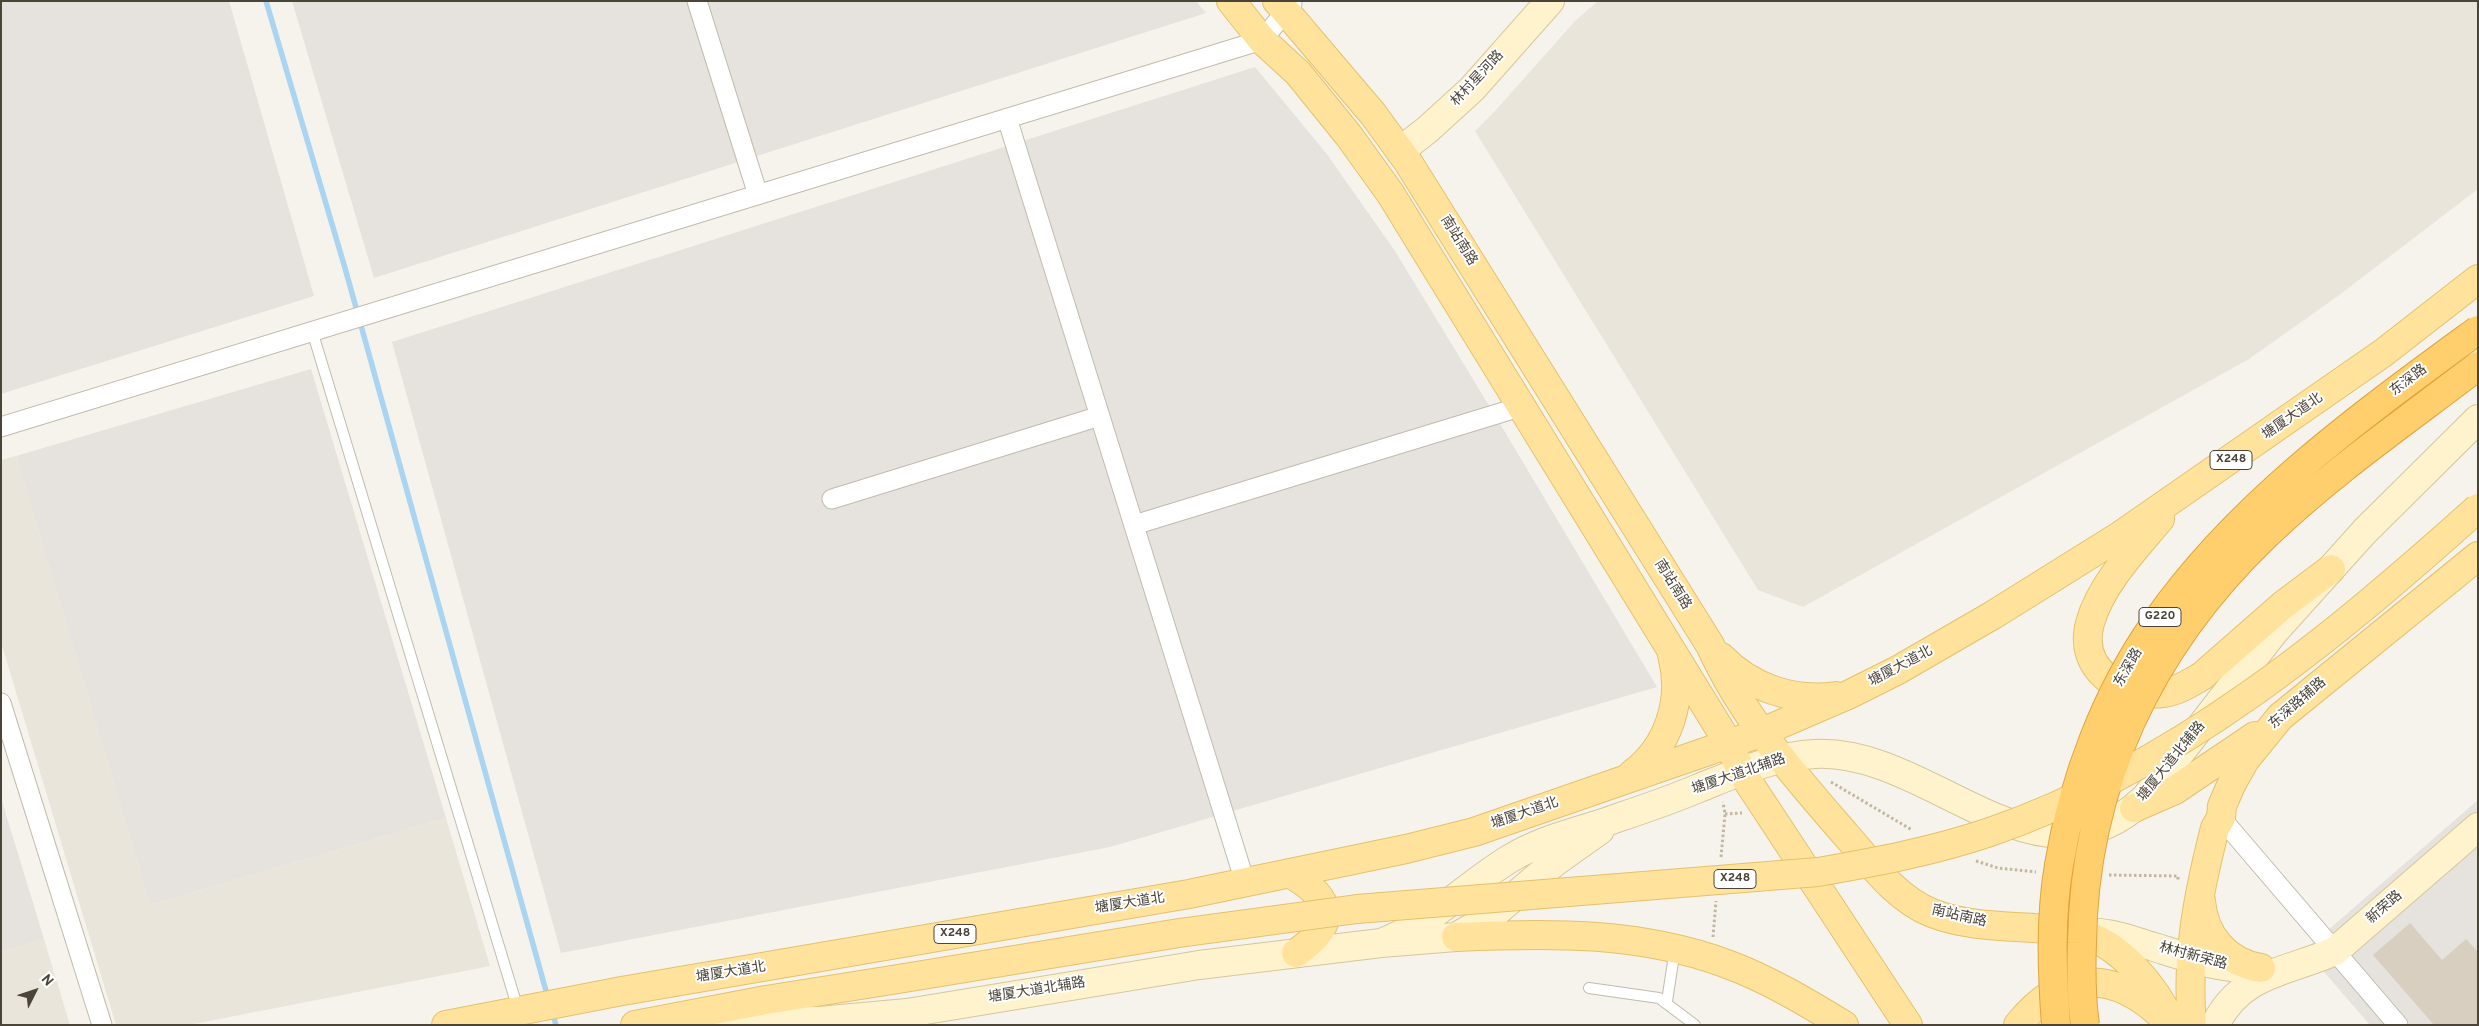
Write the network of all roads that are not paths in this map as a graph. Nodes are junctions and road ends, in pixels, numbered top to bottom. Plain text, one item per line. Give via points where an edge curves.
1 (697, 1) edge
2 (1230, 1) edge
3 (1550, 1) edge
4 (1285, 4) edge
5 (1262, 40) junction
6 (1007, 118) junction
7 (1400, 151) junction
8 (758, 195) junction
9 (2478, 279) edge
10 (2478, 330) edge
11 (313, 334) junction
12 (2478, 366) edge
13 (1522, 406) junction
14 (1100, 416) junction
15 (2478, 420) edge
16 (1, 427) edge
17 (832, 499) dead end
18 (2175, 500) junction
19 (2478, 508) edge
20 (1134, 525) junction
21 (2478, 556) edge
22 (2331, 569) junction
23 (1710, 645) junction
24 (1669, 646) junction
25 (1848, 695) junction
26 (1, 703) edge
27 (2280, 716) junction
28 (1760, 733) junction
29 (1729, 744) junction
30 (1780, 759) junction
31 (1741, 771) junction
32 (1620, 782) junction
33 (2134, 808) junction
34 (1617, 818) junction
35 (2221, 818) junction
36 (2478, 827) edge
37 (1288, 873) junction
38 (1245, 882) junction
39 (2189, 887) junction
40 (2079, 933) junction
41 (1456, 937) junction
42 (1381, 942) junction
43 (1675, 948) junction
44 (2335, 951) junction
45 (1296, 953) junction
46 (2191, 959) junction
47 (2271, 969) junction
48 (1588, 988) dead end
49 (1667, 1001) junction
50 (523, 1008) junction
51 (691, 1016) junction
52 (646, 1023) edge
53 (102, 1025) edge
54 (446, 1025) edge
55 (1695, 1025) edge
56 (1844, 1025) edge
57 (1908, 1025) edge
58 (2018, 1025) edge
59 (2056, 1025) edge
60 (2085, 1025) edge
61 (2171, 1025) edge
62 (2192, 1025) edge
63 (2215, 1025) edge
64 (2398, 1025) edge

1 - 8 street
2 - 5 main road
3 - 7 main road, 林村星河路 via 1472,89
4 - 5 street
4 - 7 main road, 南站南路
5 - 6 street
5 - 13 main road via 1298,73 1390,193
6 - 8 street
6 - 14 street
7 - 23 main road, 南站南路
8 - 11 street
9 - 18 main road, 塘厦大道北 / X248 via 2383,353
10 - 59 highway, 东深路 / G220, bridge via 2384,400 2279,486 2197,570 2150,630 2098,729 2078,782 2067,827 2058,866 2054,925
11 - 16 street
11 - 50 lane
12 - 60 highway, 东深路 / G220, bridge via 2294,509 2264,537 2204,602 2153,677 2122,740 2091,840 2082,926 2081,996
13 - 20 street
13 - 24 main road
14 - 17 street
14 - 20 street
15 - 22 main road, 塘厦大道北辅路
18 - 22 main road via 2105,591 2089,624 2088,642 2097,669 2108,681 2121,688 2152,694 2166,693 2188,684
18 - 25 main road, 塘厦大道北 / X248 via 1994,615
19 - 51 main road, X248, bridge via 2329,635 2188,736 2080,796 1990,833 1876,862 1818,872 1358,909 1179,933 766,1000
20 - 38 street
21 - 27 main road, 东深路辅路
22 - 33 main road, 塘厦大道北辅路 via 2274,632 2176,760
23 - 25 main road via 1744,677 1765,688 1811,697
23 - 28 main road, 南站南路 via 1730,687
24 - 29 main road
24 - 32 main road via 1675,680 1673,714 1668,731 1645,764
25 - 28 main road, 塘厦大道北 / X248
26 - 53 street
27 - 33 main road via 2175,790
27 - 35 main road, 东深路辅路 via 2245,760 2222,806
28 - 29 main road, 塘厦大道北 / X248
28 - 30 main road, 南站南路
29 - 31 main road
29 - 32 main road, 塘厦大道北 / X248
30 - 31 main road, 塘厦大道北辅路
30 - 33 main road, 塘厦大道北辅路 via 1815,754 1859,757 1911,776 2013,826 2055,833 2086,831 2112,822
30 - 40 main road, 南站南路 via 1883,877 1912,902 1932,913 1966,921
31 - 34 main road, 塘厦大道北辅路
31 - 57 main road
32 - 37 main road, 塘厦大道北 / X248 via 1474,832
34 - 41 main road, 塘厦大道北辅路 via 1555,862 1490,917
34 - 42 main road, 塘厦大道北辅路 via 1532,846 1489,872 1415,927
35 - 39 main road, 东深路辅路
35 - 44 street
36 - 44 main road, 新荣路
37 - 38 main road, 塘厦大道北 / X248
37 - 45 main road via 1314,890 1325,912 1318,936
38 - 50 main road, 塘厦大道北 / X248
39 - 46 main road, 东深路辅路 via 2194,922
39 - 47 main road via 2201,903 2207,926 2219,945 2238,962
40 - 46 main road, 林村新荣路 via 2111,933
40 - 61 main road, 南站南路 via 2116,952 2136,969 2154,990
41 - 42 main road, 塘厦大道北辅路
41 - 43 main road via 1571,934
42 - 45 main road, 塘厦大道北辅路
43 - 49 lane
43 - 56 main road via 1762,979
44 - 47 main road, 新荣路 via 2315,960
44 - 64 street
45 - 51 main road, 塘厦大道北辅路 via 882,1015 819,1021
46 - 47 main road, 林村新荣路 via 2226,968
46 - 62 main road, 东深路辅路
47 - 63 main road via 2234,997
48 - 49 lane
49 - 55 lane
50 - 54 main road, 塘厦大道北 / X248
51 - 52 main road, X248
58 - 61 main road via 2051,992 2080,983 2100,983 2135,995

